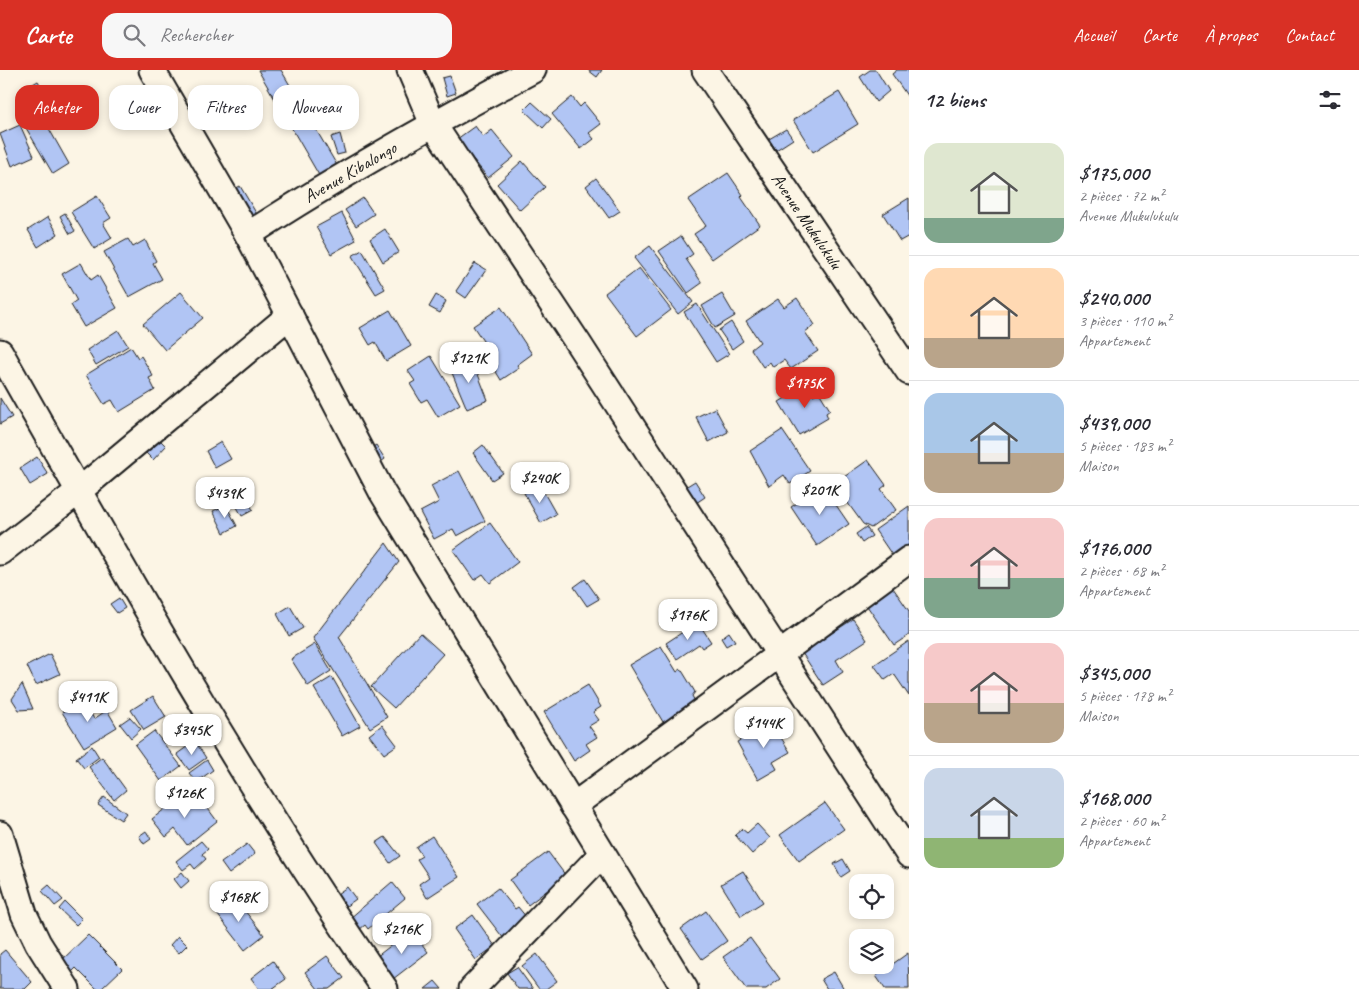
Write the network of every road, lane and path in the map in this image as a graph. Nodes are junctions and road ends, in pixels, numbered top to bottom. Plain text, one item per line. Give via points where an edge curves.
1 (152, 70) edge
2 (410, 70) edge
3 (533, 70) edge
4 (705, 70) edge
5 (433, 124) junction
6 (248, 235) junction
7 (290, 314) junction
8 (0, 352) edge
9 (909, 372) edge
10 (80, 490) junction
11 (0, 552) edge
12 (909, 559) edge
13 (779, 655) junction
14 (573, 806) junction
15 (0, 834) edge
16 (601, 855) junction
17 (909, 855) edge
18 (67, 989) edge
19 (385, 989) edge
20 (472, 989) edge
21 (685, 989) edge

1 - 6 street
2 - 5 street
3 - 5 street, Avenue Kibalongo
4 - 9 street, Avenue Mukulukulu
5 - 6 street, Avenue Kibalongo via 315,191
5 - 13 street
6 - 7 street
7 - 10 street
7 - 14 street via 382,492
8 - 10 street
10 - 11 street
10 - 19 street via 181,669
12 - 13 street
13 - 14 street
13 - 17 street
14 - 16 street
15 - 18 street via 24,914
16 - 20 street
16 - 21 street

